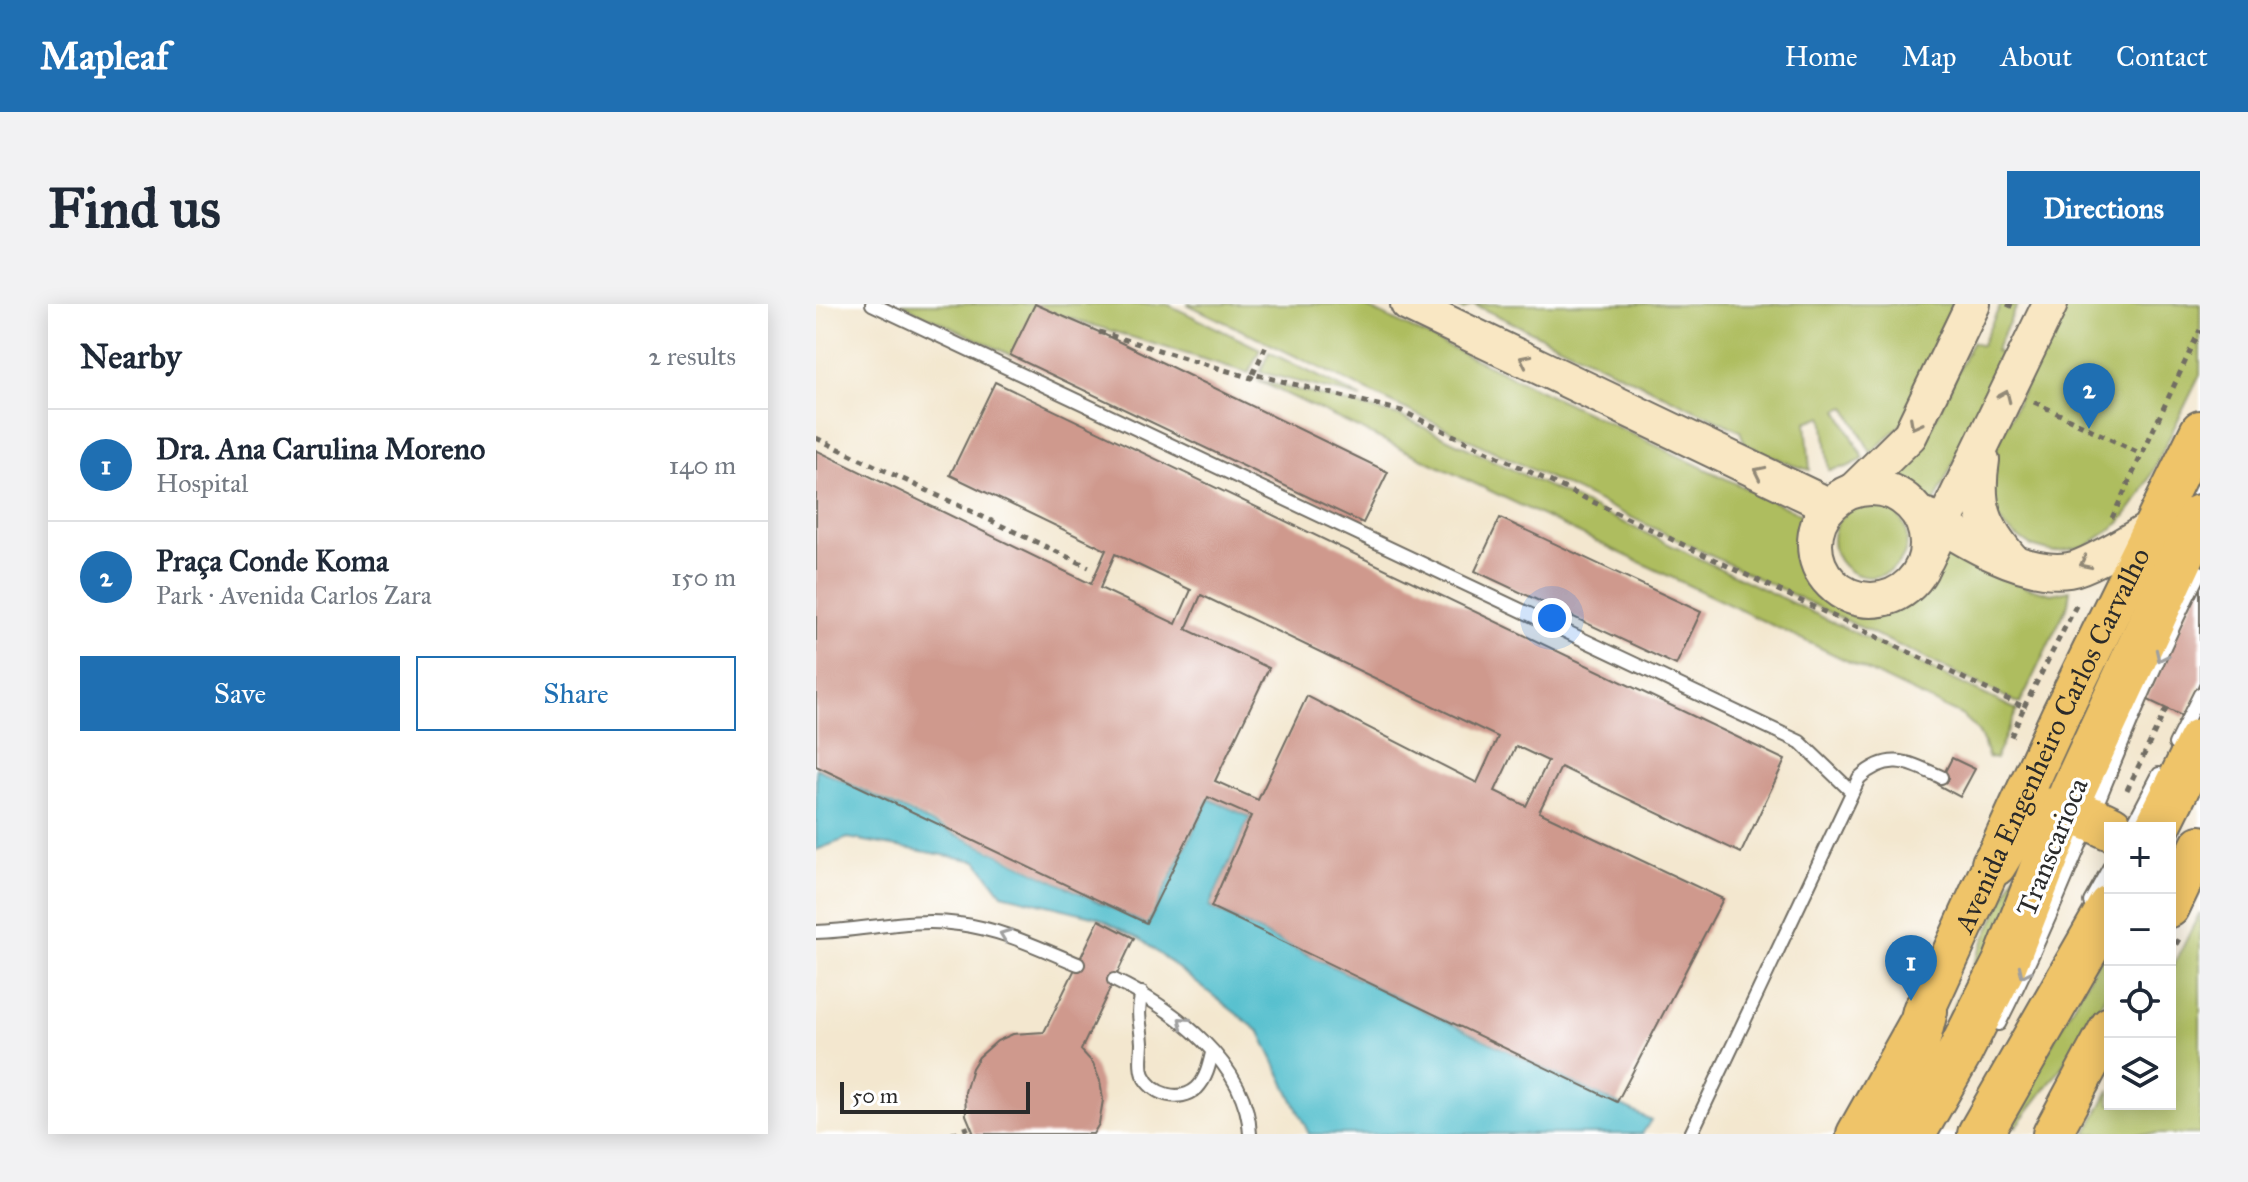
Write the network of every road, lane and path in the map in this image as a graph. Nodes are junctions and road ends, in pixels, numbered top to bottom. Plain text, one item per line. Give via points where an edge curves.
1 (872, 304) edge
2 (1408, 304) edge
3 (1973, 304) edge
4 (2007, 304) edge
5 (2050, 304) edge
6 (2016, 308) dead end
7 (1099, 332) dead end
8 (1266, 346) dead end
9 (1253, 374) junction
10 (2009, 389) junction
11 (2200, 430) edge
12 (1986, 436) junction
13 (816, 438) edge
14 (2141, 454) dead end
15 (1842, 498) junction
16 (2200, 517) edge
17 (1930, 518) junction
18 (2152, 528) junction
19 (2013, 561) junction
20 (1089, 567) dead end
21 (2200, 572) edge
22 (2200, 694) edge
23 (2166, 709) dead end
24 (2009, 741) dead end
25 (2200, 741) edge
26 (1941, 777) dead end
27 (1852, 792) junction
28 (2104, 816) edge
29 (2160, 822) edge
30 (2200, 845) edge
31 (1994, 864) junction
32 (2104, 885) edge
33 (2176, 895) edge
34 (2095, 913) edge
35 (816, 932) edge
36 (1078, 964) dead end
37 (1114, 980) dead end
38 (1142, 993) junction
39 (1925, 1011) junction
40 (1993, 1035) dead end
41 (2104, 1037) edge
42 (1212, 1053) junction
43 (970, 1127) dead end
44 (952, 1134) edge
45 (1250, 1134) edge
46 (1691, 1134) edge
47 (1856, 1134) edge
48 (1883, 1134) edge
49 (1913, 1134) edge
50 (1980, 1134) edge
51 (2052, 1134) edge

1 - 27 lane via 1800,742
15 -> 2 street
3 -> 15 street via 1910,435
4 - 6 path
5 - 10 street
7 - 9 path via 1251,378
8 - 9 path
9 - 24 path via 1402,411 2024,707
12 -> 10 street
10 - 14 path
11 - 18 main road, Avenida Engenheiro Carlos Carvalho
12 - 17 street
12 - 19 street via 1978,487 1983,517
13 - 20 path
15 - 17 street via 1887,489
15 - 17 street via 1818,529 1816,555 1833,585 1865,600 1899,593 1912,582 1927,553
16 - 28 highway, Avenida Engenheiro Carlos Carvalho
17 - 19 street
18 -> 19 street via 2072,570 2043,571
18 - 31 main road, Avenida Engenheiro Carlos Carvalho
21 -> 28 lane, Transcarioca via 2112,764
22 - 28 lane, Transcarioca
23 - 28 path
25 - 29 highway
26 - 27 lane via 1891,761 1872,766
27 - 46 lane
28 - 31 highway via 2035,813 2019,826
28 -> 40 lane, Transcarioca
28 - 49 highway, Avenida Engenheiro Carlos Carvalho via 2005,963
30 - 33 main road
31 - 39 main road, Avenida Engenheiro Carlos Carvalho
32 - 34 lane, Transcarioca
34 - 50 highway
36 -> 35 lane via 993,930 958,923
37 - 38 lane
42 -> 38 lane via 1185,1022
38 - 42 lane via 1137,1017 1141,1064 1153,1087 1181,1096 1195,1089 1206,1076
39 - 47 main road, Avenida Engenheiro Carlos Carvalho
39 - 48 highway
41 - 51 main road
42 - 45 lane via 1241,1094
43 - 44 path

